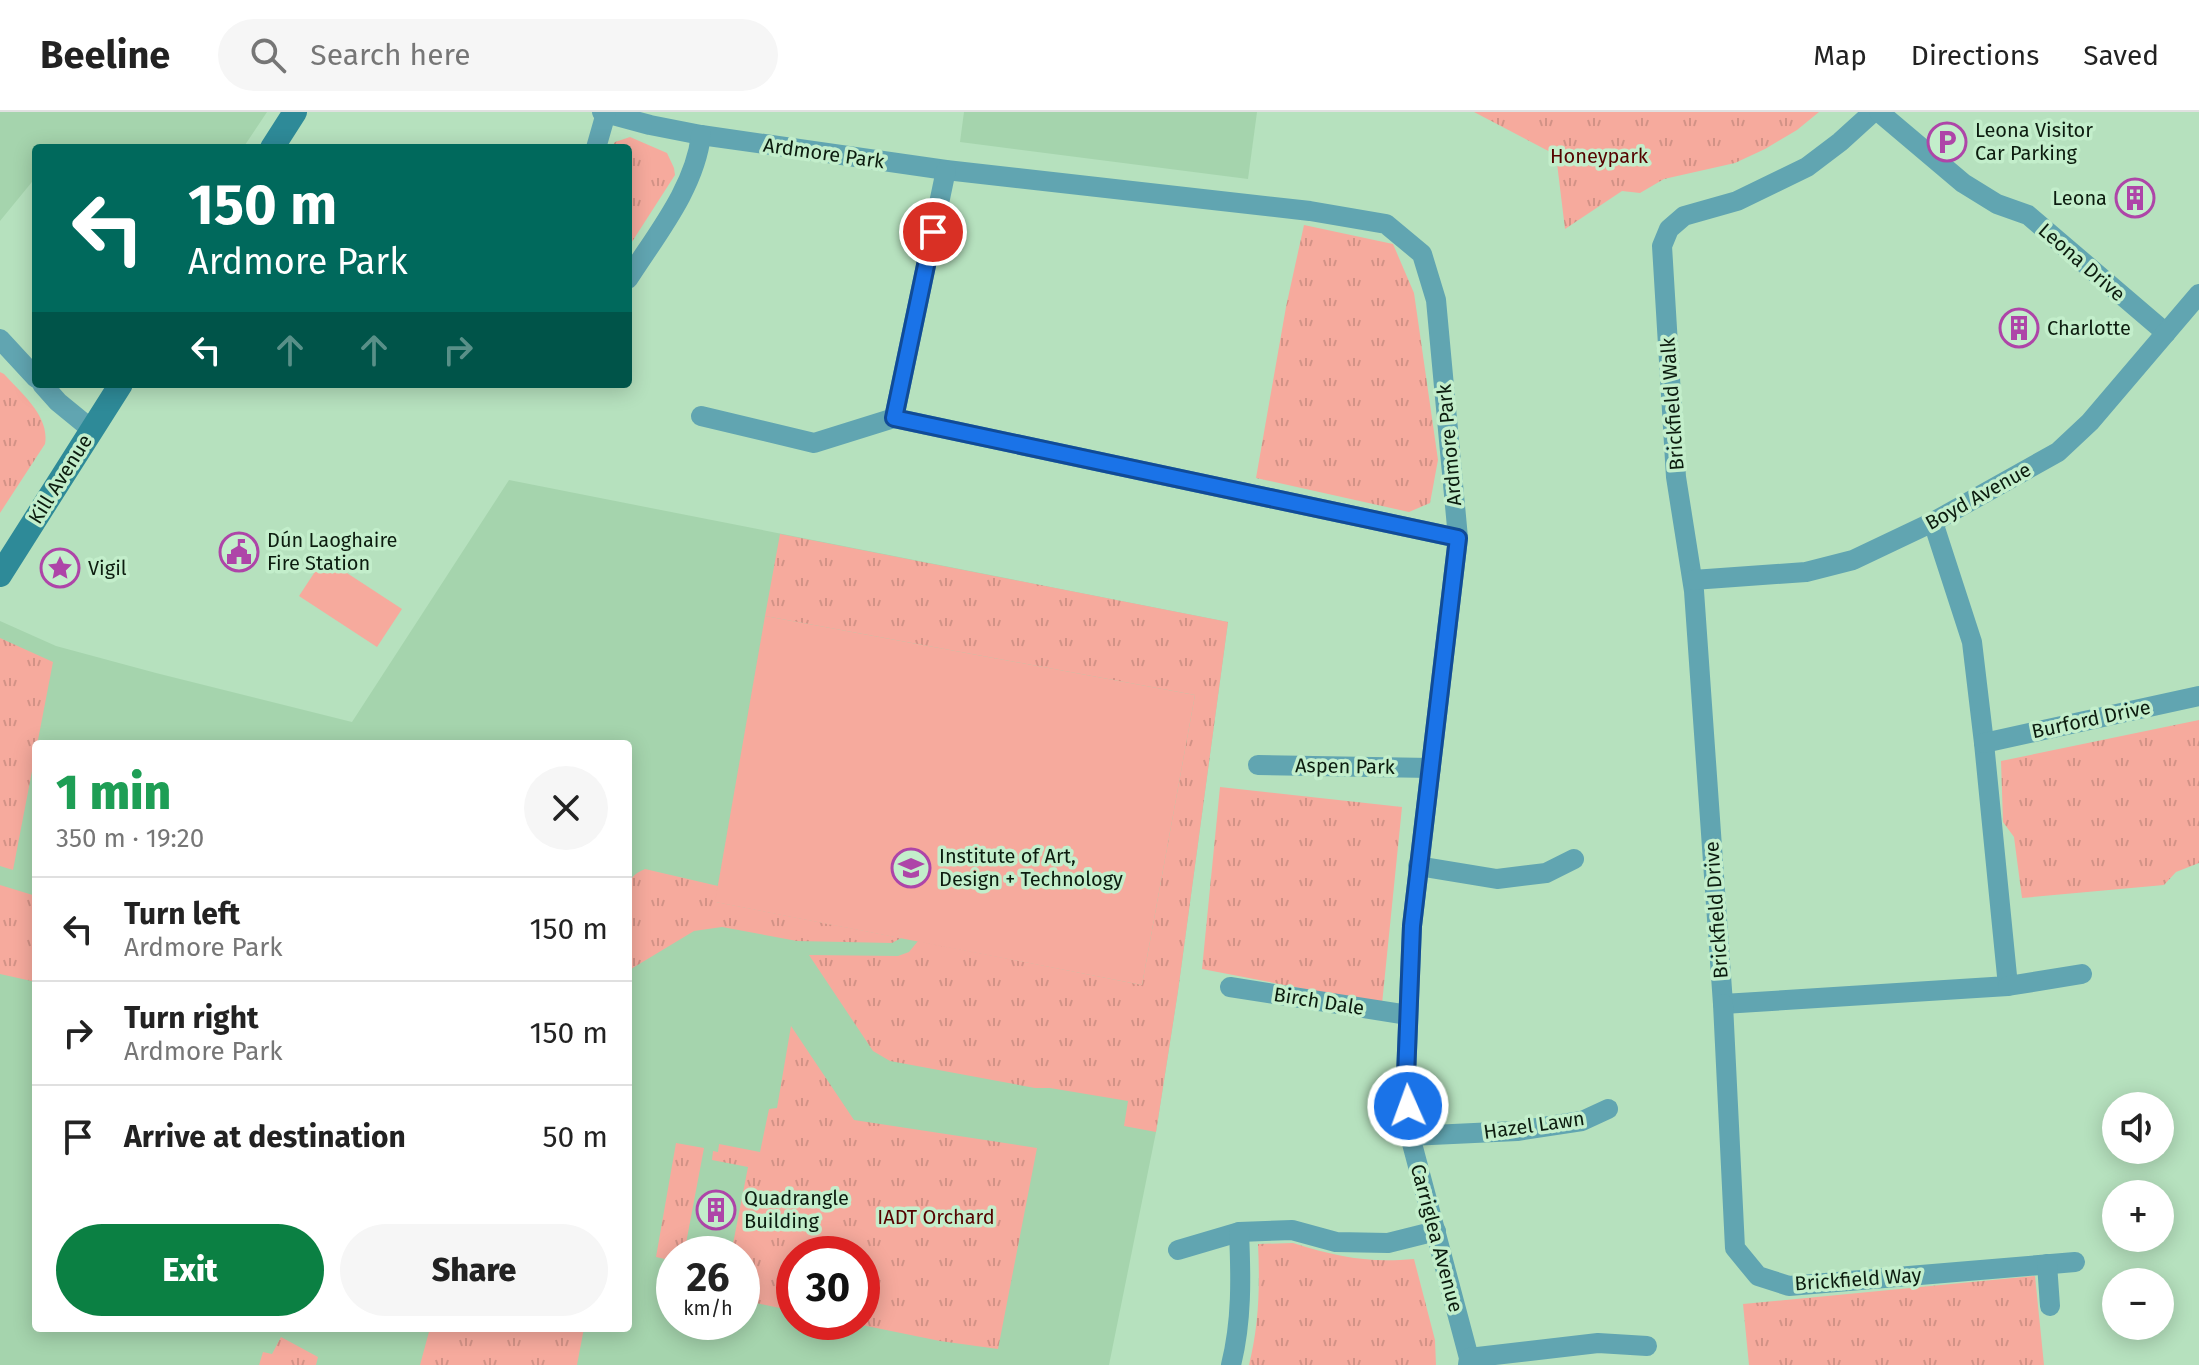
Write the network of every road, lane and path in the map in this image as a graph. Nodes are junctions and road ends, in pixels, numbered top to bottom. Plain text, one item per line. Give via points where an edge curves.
1 (295, 112) edge
2 (1873, 112) edge
3 (1879, 112) edge
4 (604, 113) edge
5 (701, 135) junction
6 (275, 144) edge
7 (597, 144) edge
8 (946, 170) junction
9 (632, 273) edge
10 (2199, 294) edge
11 (2166, 333) junction
12 (0, 339) edge
13 (32, 374) edge
14 (46, 388) edge
15 (118, 388) edge
16 (701, 416) dead end
17 (894, 418) junction
18 (91, 429) junction
19 (1933, 522) junction
20 (1458, 538) junction
21 (0, 575) edge
22 (1693, 580) junction
23 (2199, 696) edge
24 (1984, 743) junction
25 (1258, 765) dead end
26 (1431, 768) junction
27 (1574, 859) dead end
28 (1418, 866) junction
29 (2082, 974) dead end
30 (2008, 986) junction
31 (1230, 987) dead end
32 (1723, 1004) junction
33 (1408, 1015) junction
34 (1608, 1109) dead end
35 (1410, 1136) junction
36 (1436, 1231) junction
37 (1239, 1232) junction
38 (1178, 1250) dead end
39 (2075, 1262) dead end
40 (2047, 1264) junction
41 (2050, 1306) dead end
42 (1647, 1346) dead end
43 (1468, 1361) edge
44 (1231, 1365) edge

1 - 6 main road
2 - 22 street, Brickfield Walk via 1807,167 1737,201 1684,216 1669,229 1662,246 1676,477
3 - 11 street, Leona Drive via 1963,183 2028,215
4 - 5 street, Ardmore Park
4 - 7 street, Ardmore Park
5 - 8 street, Ardmore Park
5 - 9 street via 689,183
8 - 17 street
8 - 20 street, Ardmore Park via 1386,224 1422,254 1436,300
10 - 11 street, Boyd Avenue
11 - 19 street, Boyd Avenue via 2058,452
12 - 13 street
14 - 18 street
15 - 18 main road, Kill Avenue
16 - 17 street via 814,443
17 - 20 street, Ardmore Park
18 - 21 main road, Kill Avenue
19 - 22 street, Boyd Avenue via 1853,560 1806,572
19 - 24 street via 1972,642
20 - 26 street, Carriglea Avenue
22 - 32 street, Brickfield Drive
23 - 24 street, Burford Drive
24 - 30 street
25 - 26 street, Aspen Park
26 - 28 street, Carriglea Avenue
27 - 28 street via 1546,873 1497,879
28 - 33 street, Carriglea Avenue
29 - 30 street, Brickfield Drive
30 - 32 street, Brickfield Drive
31 - 33 street, Birch Dale
32 - 40 street, Brickfield Way via 1735,1248 1758,1276 1789,1286
33 - 35 street, Carriglea Avenue
34 - 35 street, Hazel Lawn via 1582,1121 1517,1131
35 - 36 street, Carriglea Avenue
36 - 37 street via 1388,1243 1336,1242 1292,1230
36 - 43 street, Carriglea Avenue
37 - 38 street
37 - 44 street via 1241,1291
39 - 40 street, Brickfield Way
40 - 41 street
42 - 43 street via 1598,1343

